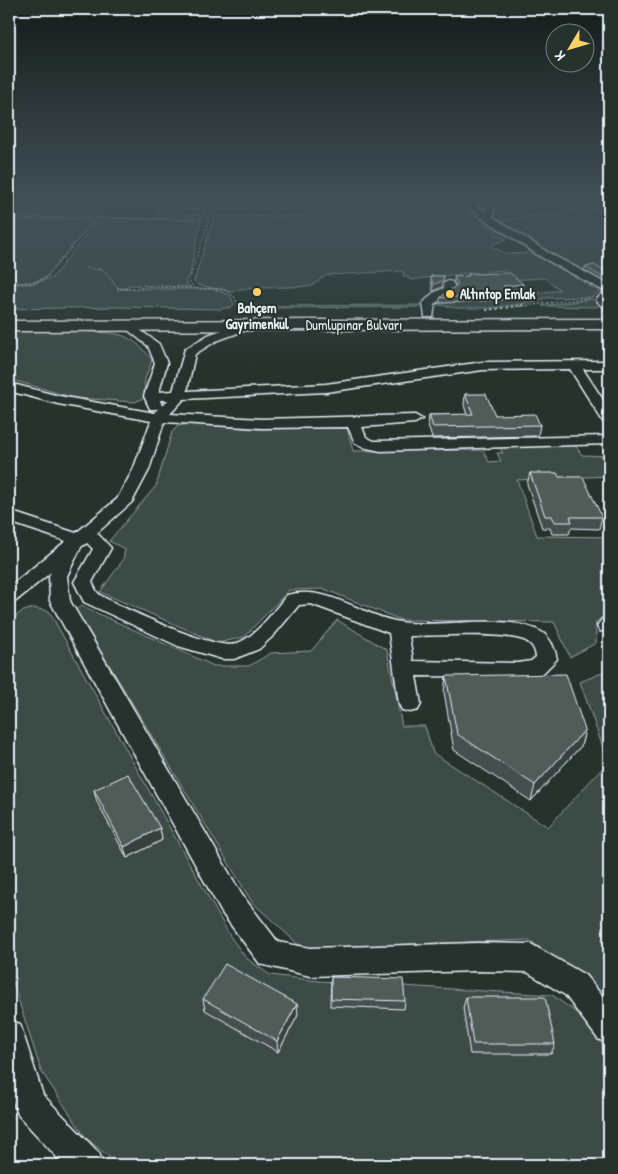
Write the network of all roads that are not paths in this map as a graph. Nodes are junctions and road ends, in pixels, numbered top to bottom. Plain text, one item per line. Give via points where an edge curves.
1 (546, 256) edge
2 (448, 284) dead end
3 (608, 292) edge
4 (609, 307) edge
5 (429, 315) junction
6 (609, 315) edge
7 (9, 316) edge
8 (242, 321) junction
9 (609, 324) edge
10 (9, 326) edge
11 (129, 326) junction
12 (609, 365) edge
13 (574, 366) junction
14 (9, 387) edge
15 (151, 396) junction
16 (179, 396) junction
17 (159, 417) junction
18 (415, 419) dead end
19 (609, 420) edge
20 (354, 424) junction
21 (609, 440) edge
22 (9, 516) edge
23 (80, 540) junction
24 (9, 597) edge
25 (398, 630) junction
26 (404, 668) junction
27 (410, 704) dead end
28 (608, 1025) edge
29 (9, 1035) edge
30 (87, 1165) edge

1 - 3 street
2 - 5 street via 450,289 429,303
3 - 4 street via 602,300
5 - 6 highway, Dumlupınar Bulvarı
5 - 8 highway, Dumlupınar Bulvarı
7 - 8 highway, Dumlupınar Bulvarı
8 - 9 highway, Dumlupınar Bulvarı
8 - 11 highway, Dumlupınar Bulvarı
8 - 16 lane via 189,352
10 - 11 highway, Dumlupınar Bulvarı
11 - 15 street via 153,344 161,362
12 - 13 street
13 - 16 street via 483,366 326,388
13 - 19 street
14 - 17 street via 50,399
15 - 16 street
15 - 17 street
16 - 17 lane
17 - 20 street via 256,424
17 - 23 street via 141,470 124,502
18 - 20 street
20 - 21 street via 360,440 381,446
22 - 23 street
23 - 24 street
23 - 25 street via 102,548 83,582 91,598 203,648 234,653 254,642 294,599 313,598
23 - 28 street via 58,576 60,601 232,904 270,954 310,962 531,958 575,985
25 - 26 street
25 - 26 street via 506,631 532,635 544,645 547,659 536,668 518,670
26 - 27 lane
29 - 30 street via 30,1105

